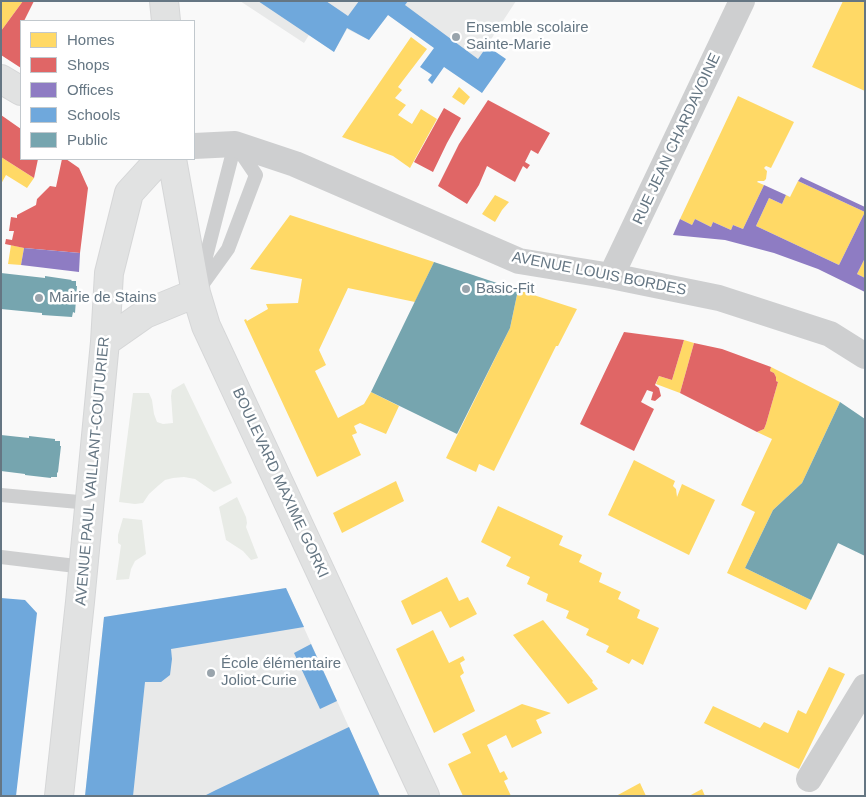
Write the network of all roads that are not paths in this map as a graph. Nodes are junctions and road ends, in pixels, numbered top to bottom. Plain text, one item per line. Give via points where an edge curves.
1 (164, 1) edge
2 (742, 1) edge
3 (166, 20) edge
4 (1, 80) edge
5 (20, 90) edge
6 (235, 144) junction
7 (195, 146) edge
8 (159, 160) edge
9 (172, 160) edge
10 (611, 276) junction
11 (196, 293) junction
12 (105, 342) junction
13 (865, 356) edge
14 (1, 495) edge
15 (90, 504) junction
16 (1, 557) edge
17 (84, 567) junction
18 (865, 687) edge
19 (809, 779) dead end
20 (59, 796) edge
21 (425, 796) edge

1 - 3 street
2 - 10 street, RUE JEAN CHARDAVOINE
4 - 5 street
6 - 7 street, AVENUE LOUIS BORDES
6 - 10 street, AVENUE LOUIS BORDES via 295,164 519,261
6 - 11 lane
6 - 11 lane via 256,175 228,249
8 - 12 street, AVENUE PAUL VAILLANT-COUTURIER via 129,193 109,273
9 - 11 street, BOULEVARD MAXIME GORKI
10 - 13 street, AVENUE LOUIS BORDES via 718,298 830,334
11 - 12 street via 145,314
11 - 21 street, BOULEVARD MAXIME GORKI via 206,326
12 - 15 street, AVENUE PAUL VAILLANT-COUTURIER
14 - 15 lane
15 - 17 street, AVENUE PAUL VAILLANT-COUTURIER
16 - 17 lane
17 - 20 street, AVENUE PAUL VAILLANT-COUTURIER
18 - 19 street

